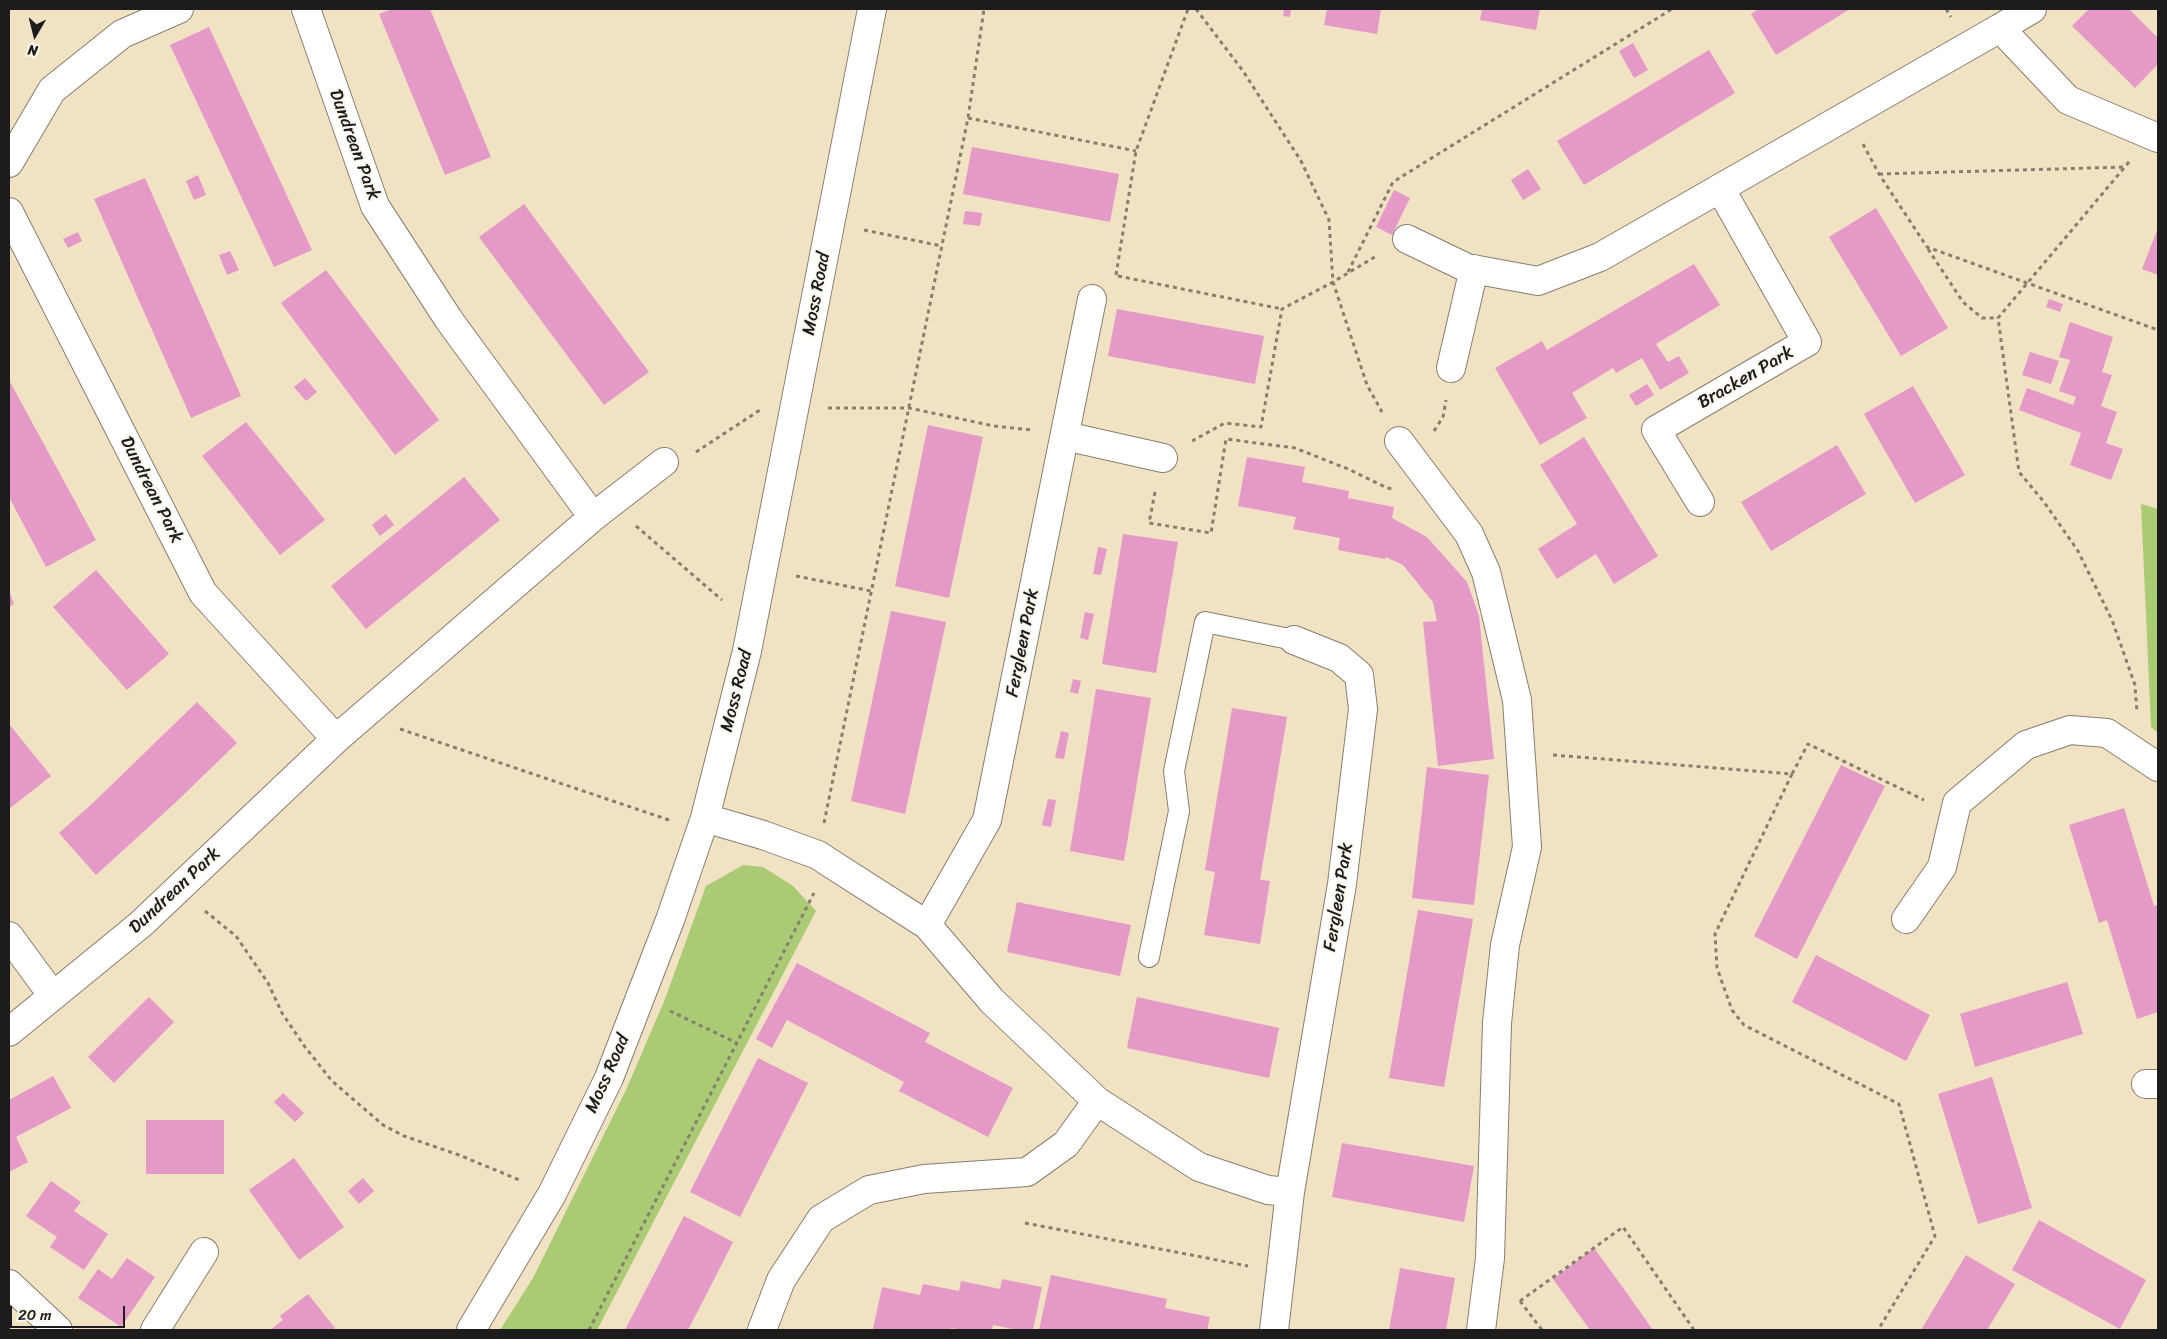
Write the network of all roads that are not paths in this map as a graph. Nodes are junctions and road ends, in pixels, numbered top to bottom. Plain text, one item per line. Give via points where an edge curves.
1 (179, 9) edge
2 (306, 9) edge
3 (872, 9) edge
4 (2032, 9) edge
5 (2000, 28) junction
6 (2154, 137) edge
7 (9, 163) edge
8 (1720, 188) junction
9 (9, 212) edge
10 (1407, 239) road end
11 (1474, 270) junction
12 (1092, 299) road end
13 (1451, 368) road end
14 (1065, 435) junction
15 (1407, 451) road end
16 (1163, 458) road end
17 (664, 462) road end
18 (1700, 502) dead end
19 (593, 517) junction
20 (1294, 640) joint
21 (336, 739) junction
22 (2150, 761) edge
23 (702, 825) junction
24 (1906, 919) dead end
25 (927, 925) junction
26 (9, 936) edge
27 (1149, 957) dead end
28 (53, 996) junction
29 (9, 1032) edge
30 (1097, 1101) junction
31 (1290, 1192) junction
32 (204, 1252) dead end
33 (9, 1284) edge
34 (58, 1330) edge
35 (155, 1330) edge
36 (471, 1330) edge
37 (762, 1330) edge
38 (1274, 1330) edge
39 (1481, 1330) edge

1 - 7 street via 122,34 52,90
2 - 19 street, Dundrean Park via 375,206 449,320
3 - 23 street, Moss Road via 747,650
4 - 5 street
5 - 6 street via 2068,100
5 - 8 street
8 - 11 street via 1600,257 1538,281
8 - 18 street, Bracken Park via 1807,342 1656,430
9 - 21 street, Dundrean Park via 203,594
10 - 11 street
11 - 13 street
12 - 14 street, Fergleen Park
14 - 16 street
14 - 25 street, Fergleen Park via 987,820
15 - 39 street via 1469,534 1486,572 1516,700 1527,846 1505,944 1497,1023 1488,1275
17 - 19 street, Dundrean Park
19 - 21 street, Dundrean Park
20 - 27 lane via 1205,622 1174,771 1179,810
20 - 31 street, Fergleen Park via 1340,658 1359,675 1364,709 1342,884
21 - 28 street, Dundrean Park via 141,924
22 - 24 street via 2107,733 2070,730 2026,744 1957,803 1942,868
23 - 25 street via 763,834 824,859
23 - 36 street, Moss Road via 670,920 609,1078 552,1194
25 - 30 street via 992,1001
26 - 28 street
28 - 29 street, Dundrean Park
30 - 31 street via 1199,1167 1268,1190
30 - 37 street via 1066,1144 1027,1172 924,1179 869,1190 821,1219 781,1280
31 - 38 street, Fergleen Park
32 - 35 street
33 - 34 street

